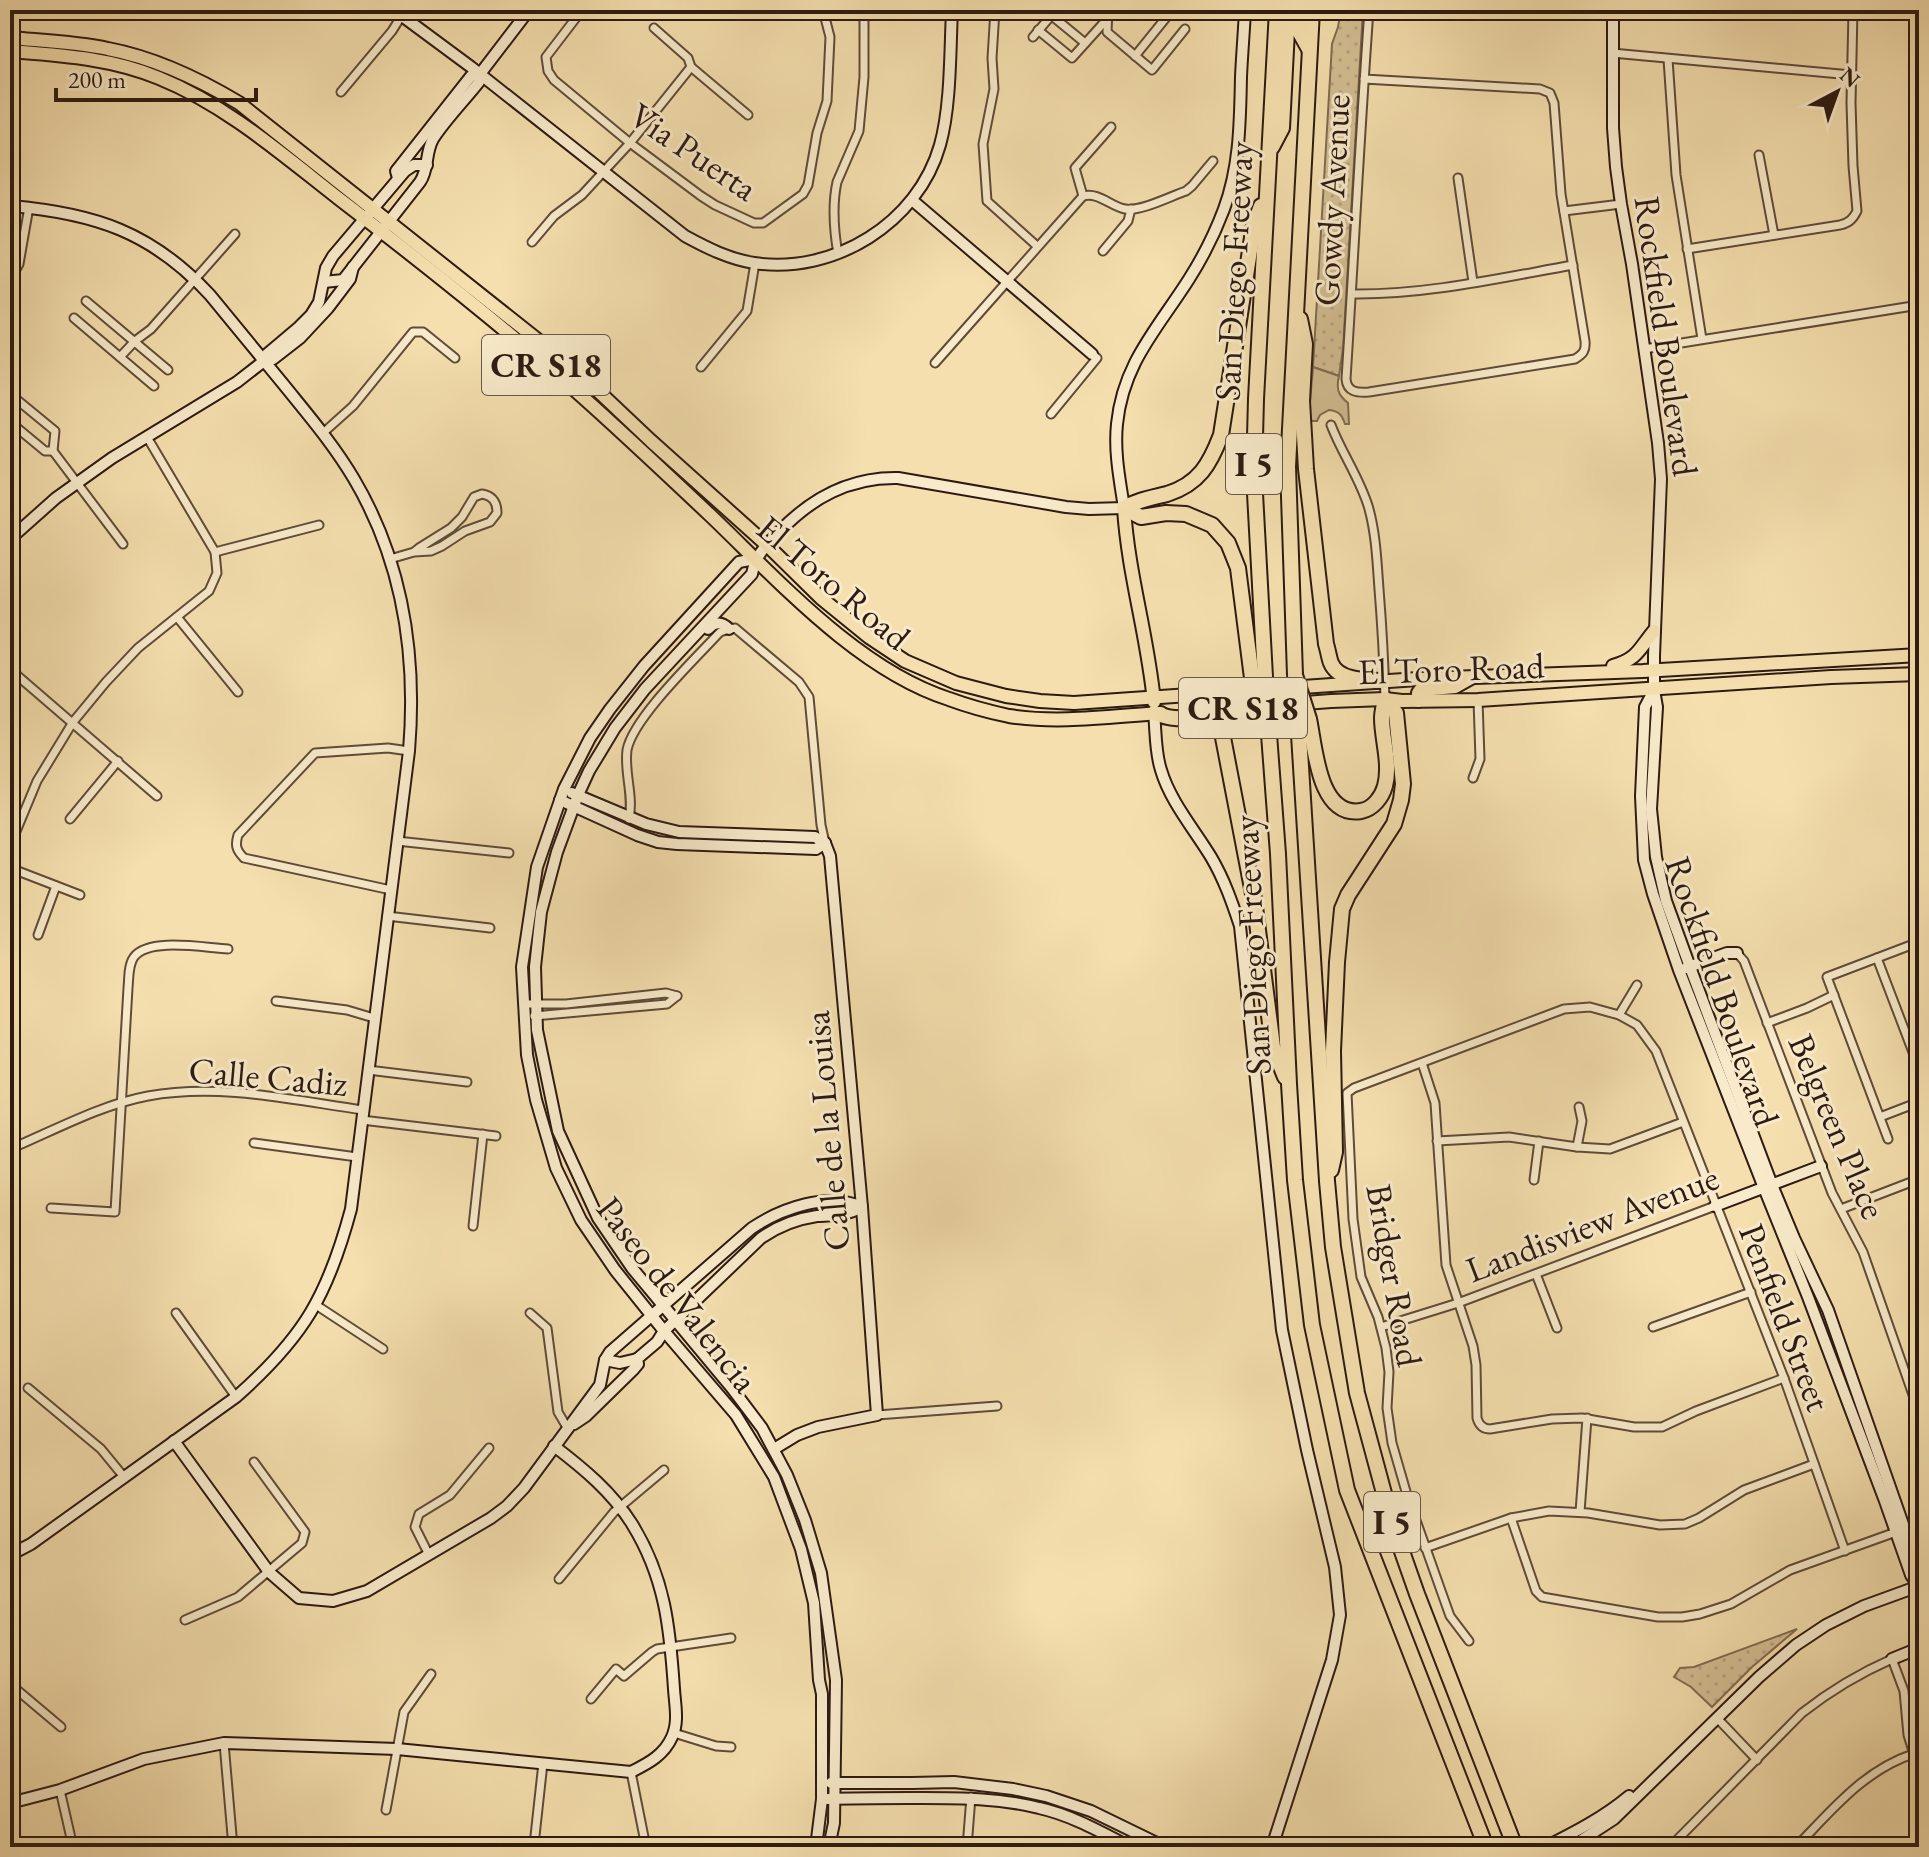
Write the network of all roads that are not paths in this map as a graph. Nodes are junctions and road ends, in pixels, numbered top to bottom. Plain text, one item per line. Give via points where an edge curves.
1 (529, 10) edge
2 (582, 10) edge
3 (823, 10) edge
4 (864, 10) edge
5 (952, 10) edge
6 (995, 10) edge
7 (1245, 10) edge
8 (1277, 10) edge
9 (1288, 10) edge
10 (1300, 10) edge
11 (1312, 10) edge
12 (1369, 10) edge
13 (1613, 10) edge
14 (1853, 10) edge
15 (398, 13) edge
16 (1053, 13) edge
17 (1108, 14) edge
18 (1169, 14) dead end
19 (654, 28) dead end
20 (1185, 29) dead end
21 (10, 38) edge
22 (1085, 43) junction
23 (1309, 49) junction
24 (10, 51) edge
25 (1612, 53) junction
26 (1135, 56) junction
27 (1668, 59) junction
28 (691, 67) junction
29 (480, 74) junction
30 (1851, 75) junction
31 (1364, 79) junction
32 (341, 92) dead end
33 (748, 115) dead end
34 (1111, 127) dead end
35 (630, 143) junction
36 (1269, 154) junction
37 (1759, 155) dead end
38 (1213, 161) dead end
39 (427, 165) junction
40 (603, 172) junction
41 (1458, 178) dead end
42 (398, 179) junction
43 (1266, 190) junction
44 (384, 195) junction
45 (1083, 196) junction
46 (912, 200) junction
47 (1621, 204) junction
48 (10, 206) edge
49 (29, 207) junction
50 (400, 208) junction
51 (1131, 209) junction
52 (1564, 211) junction
53 (369, 214) junction
54 (385, 226) junction
55 (235, 234) dead end
56 (1774, 235) junction
57 (349, 237) junction
58 (532, 242) dead end
59 (1037, 246) junction
60 (1687, 249) junction
61 (1103, 251) dead end
62 (838, 254) junction
63 (356, 263) junction
64 (755, 263) junction
65 (1573, 265) junction
66 (195, 279) junction
67 (10, 280) edge
68 (324, 282) junction
69 (1008, 282) junction
70 (1473, 282) junction
71 (1352, 294) junction
72 (1296, 299) junction
73 (86, 301) dead end
74 (1919, 305) edge
75 (74, 318) dead end
76 (1702, 339) junction
77 (135, 341) junction
78 (1644, 349) junction
79 (1092, 354) joint
80 (120, 357) junction
81 (455, 358) dead end
82 (264, 361) junction
83 (935, 363) dead end
84 (701, 367) dead end
85 (168, 370) dead end
86 (154, 386) dead end
87 (10, 394) edge
88 (1051, 414) dead end
89 (10, 422) edge
90 (1331, 425) dead end
91 (323, 433) junction
92 (147, 437) junction
93 (53, 451) junction
94 (77, 483) junction
95 (1124, 508) junction
96 (319, 525) dead end
97 (10, 539) edge
98 (123, 544) dead end
99 (767, 545) junction
100 (215, 552) junction
101 (414, 552) junction
102 (390, 559) junction
103 (755, 559) junction
104 (722, 606) junction
105 (177, 617) junction
106 (732, 628) junction
107 (1654, 631) junction
108 (687, 644) junction
109 (1913, 655) edge
110 (1654, 670) junction
111 (12, 671) edge
112 (1596, 672) junction
113 (1913, 674) edge
114 (1473, 677) junction
115 (1259, 678) junction
116 (1384, 681) junction
117 (1654, 690) junction
118 (238, 692) dead end
119 (1153, 697) junction
120 (1385, 699) junction
121 (1478, 700) junction
122 (1418, 701) junction
123 (1154, 713) junction
124 (1304, 719) junction
125 (73, 722) junction
126 (409, 751) junction
127 (118, 761) junction
128 (1473, 778) dead end
129 (562, 794) junction
130 (157, 796) dead end
131 (576, 801) junction
132 (630, 818) junction
133 (70, 819) dead end
134 (626, 830) junction
135 (397, 841) junction
136 (825, 843) junction
137 (10, 846) edge
138 (509, 853) dead end
139 (10, 868) edge
140 (56, 886) junction
141 (391, 890) junction
142 (80, 895) dead end
143 (387, 916) junction
144 (490, 928) dead end
145 (38, 935) dead end
146 (1919, 942) edge
147 (228, 949) dead end
148 (1737, 953) joint
149 (1877, 958) junction
150 (1685, 968) junction
151 (1637, 985) dead end
152 (1834, 995) junction
153 (276, 1001) dead end
154 (530, 1004) junction
155 (1619, 1015) junction
156 (531, 1016) junction
157 (374, 1018) junction
158 (1767, 1023) junction
159 (1422, 1063) junction
160 (1919, 1068) edge
161 (368, 1070) junction
162 (467, 1082) dead end
163 (1289, 1084) junction
164 (1919, 1102) edge
165 (122, 1103) junction
166 (1579, 1107) dead end
167 (362, 1115) junction
168 (1880, 1117) junction
169 (1683, 1122) junction
170 (483, 1134) junction
171 (496, 1136) dead end
172 (1888, 1139) dead end
173 (1437, 1141) junction
174 (1539, 1141) junction
175 (254, 1143) dead end
176 (1577, 1147) junction
177 (10, 1149) edge
178 (357, 1157) junction
179 (1821, 1166) junction
180 (1919, 1179) edge
181 (1534, 1180) dead end
182 (1327, 1181) junction
183 (1768, 1186) junction
184 (1715, 1206) junction
185 (862, 1207) junction
186 (51, 1208) dead end
187 (1841, 1209) junction
188 (473, 1226) dead end
189 (1536, 1274) junction
190 (1751, 1292) junction
191 (1458, 1303) junction
192 (316, 1305) junction
193 (664, 1306) junction
194 (176, 1313) dead end
195 (530, 1313) dead end
196 (652, 1317) junction
197 (676, 1320) junction
198 (1381, 1327) junction
199 (1653, 1327) dead end
200 (1557, 1328) dead end
201 (664, 1331) junction
202 (383, 1349) dead end
203 (637, 1359) junction
204 (605, 1360) junction
205 (1784, 1378) junction
206 (28, 1388) dead end
207 (236, 1397) junction
208 (997, 1406) dead end
209 (1919, 1412) edge
210 (877, 1415) junction
211 (1587, 1418) junction
212 (568, 1429) junction
213 (174, 1441) junction
214 (554, 1446) junction
215 (489, 1448) dead end
216 (774, 1449) junction
217 (762, 1455) junction
218 (254, 1462) dead end
219 (1814, 1464) junction
220 (664, 1470) dead end
221 (124, 1477) junction
222 (620, 1506) junction
223 (1580, 1512) junction
224 (1511, 1518) junction
225 (1919, 1524) edge
226 (1900, 1531) junction
227 (1425, 1548) junction
228 (1845, 1551) junction
229 (10, 1555) edge
230 (429, 1555) junction
231 (1919, 1570) edge
232 (269, 1572) junction
233 (559, 1579) dead end
234 (1919, 1585) edge
235 (185, 1620) dead end
236 (731, 1638) dead end
237 (1469, 1641) dead end
238 (671, 1647) junction
239 (1919, 1648) edge
240 (1892, 1659) junction
241 (431, 1674) dead end
242 (10, 1684) edge
243 (591, 1699) dead end
244 (1717, 1718) junction
245 (61, 1727) dead end
246 (674, 1733) junction
247 (224, 1743) junction
248 (731, 1747) dead end
249 (397, 1749) junction
250 (1913, 1754) junction
251 (1757, 1760) junction
252 (543, 1763) junction
253 (1919, 1770) edge
254 (631, 1772) junction
255 (834, 1782) junction
256 (821, 1784) junction
257 (1649, 1786) junction
258 (60, 1790) junction
259 (971, 1797) junction
260 (822, 1799) junction
261 (835, 1799) junction
262 (10, 1803) edge
263 (386, 1810) dead end
264 (535, 1836) dead end
265 (73, 1847) edge
266 (233, 1847) edge
267 (646, 1847) edge
268 (816, 1847) edge
269 (829, 1847) edge
270 (967, 1847) edge
271 (1130, 1847) edge
272 (1165, 1847) edge
273 (1272, 1847) edge
274 (1486, 1847) edge
275 (1515, 1847) edge
276 (1545, 1847) edge
277 (1571, 1847) edge
278 (1670, 1847) edge
279 (1796, 1847) edge

1 - 29 main road
2 - 35 street, Via Puerta via 546,57 548,71
3 - 35 street, Via Puerta via 830,37 827,101 808,185 770,219 754,223 715,205
4 - 62 street via 859,131 835,190
5 - 46 main road via 946,121 933,164
6 - 59 street via 994,89 983,144 987,201
7 - 95 main road via 1238,151 1225,206 1189,279 1138,355 1120,403 1116,449
8 - 36 highway, San Diego Freeway / I 5
9 - 36 highway via 1282,128
10 - 23 highway via 1299,31
11 - 23 highway, San Diego Freeway / I 5
12 - 31 street, Gowdy Avenue
13 - 25 main road, Rockfield Boulevard
14 - 30 street
15 - 29 main road
15 - 32 street via 392,31
16 - 22 street
16 - 22 street via 1036,34 1072,58
17 - 22 street
17 - 26 street via 1107,32
18 - 26 street
19 - 28 street via 688,58
20 - 26 street via 1152,70
21 - 53 main road, El Toro Road / CR S18 via 110,49 200,81 239,103
23 - 72 highway, San Diego Freeway / I 5
24 - 53 main road, El Toro Road / CR S18 via 107,62 192,92
25 - 27 street
25 - 47 main road, Rockfield Boulevard
27 - 30 street
27 - 60 street via 1674,161
28 - 33 street
28 - 35 street
29 - 39 main road via 433,139
29 - 40 main road
29 - 42 main road via 471,76 396,171
30 - 56 street via 1857,211 1848,223
31 - 52 street via 1550,93
31 - 71 street, Gowdy Avenue
34 - 45 street via 1075,168
35 - 40 street
36 - 43 highway, San Diego Freeway / I 5
37 - 56 street
38 - 51 street via 1186,191
39 - 42 main road via 414,165
39 - 50 main road
40 - 58 street
40 - 64 main road via 685,236
41 - 70 street
42 - 44 main road
43 - 95 highway via 1254,225 1221,435 1212,458 1183,487
43 - 115 highway, San Diego Freeway / I 5 via 1254,475
44 - 50 main road
44 - 53 main road
45 - 51 street
45 - 59 street
46 - 62 main road via 866,240
46 - 69 main road
47 - 52 street
47 - 78 main road, Rockfield Boulevard
48 - 49 main road
49 - 66 main road via 86,217 125,231
49 - 67 street via 19,264
50 - 54 main road
51 - 61 street via 1128,221
52 - 65 street
53 - 54 main road, El Toro Road / CR S18
53 - 57 main road
54 - 63 main road
54 - 99 main road, El Toro Road / CR S18 via 578,372
54 - 103 main road, El Toro Road / CR S18 via 568,384
55 - 66 street
56 - 60 street
57 - 63 main road via 360,244
57 - 68 main road via 326,268
59 - 69 street
60 - 76 street
62 - 64 main road via 796,264
63 - 68 main road via 340,282
63 - 82 main road via 343,289 310,328
64 - 84 street via 747,311
65 - 70 street
65 - 71 street, Gowdy Avenue via 1586,348 1575,359 1369,392 1347,385
66 - 77 street
66 - 82 main road
68 - 82 main road via 311,315
69 - 79 main road
69 - 83 street
70 - 71 street via 1404,293
72 - 116 highway via 1305,344 1305,455 1326,644 1339,673
72 - 124 highway, San Diego Freeway / I 5, bridge via 1288,467 1295,675
73 - 77 street
74 - 76 street
75 - 80 street
76 - 78 street
77 - 80 street
77 - 85 street
78 - 107 main road, Rockfield Boulevard via 1661,479
79 - 88 street via 1097,358
80 - 86 street
81 - 91 street via 423,332 413,332 353,406
82 - 91 main road
82 - 92 main road
87 - 93 street via 55,431
89 - 93 street via 45,451
90 - 116 street via 1372,521
91 - 102 main road via 355,480
92 - 94 main road
92 - 100 street
93 - 94 street
94 - 97 main road
94 - 98 street
95 - 99 main road, Paseo de Valencia via 1066,507 878,478 826,494
95 - 115 highway via 1141,517 1166,513 1201,519 1228,543 1238,568
95 - 119 main road
96 - 100 street
99 - 103 main road, Paseo de Valencia
99 - 119 main road, El Toro Road / CR S18 via 869,637 905,661 956,683 1040,701
100 - 105 street via 217,573 209,591
101 - 101 street via 431,551 490,522 497,513 492,497 474,497 451,528
101 - 102 street
102 - 126 main road via 409,643
103 - 104 main road, Paseo de Valencia via 752,574
103 - 123 main road, El Toro Road / CR S18 via 862,653 949,700 1010,716 1061,719
103 - 129 main road, Paseo de Valencia via 739,562 644,666 590,738
104 - 106 main road
104 - 108 main road, Paseo de Valencia
105 - 118 street
105 - 125 street via 138,648
106 - 108 main road via 714,624
106 - 132 street via 720,632 635,731 627,756
106 - 136 street via 799,682 809,697
107 - 110 main road, Rockfield Boulevard
107 - 112 main road via 1632,659
108 - 131 main road, Paseo de Valencia via 629,709
109 - 110 main road, El Toro Road / CR S18
109 - 113 main road
110 - 112 main road, El Toro Road / CR S18
110 - 117 main road, Rockfield Boulevard
111 - 125 street
112 - 114 main road, El Toro Road / CR S18
113 - 117 main road, El Toro Road / CR S18
114 - 116 main road, El Toro Road / CR S18
114 - 122 main road via 1455,687 1420,690
115 - 163 highway, San Diego Freeway / I 5, bridge via 1268,721 1278,854
116 - 119 main road, El Toro Road / CR S18
116 - 120 street
117 - 121 main road, El Toro Road / CR S18
117 - 150 main road, Rockfield Boulevard via 1651,809 1656,857
119 - 123 main road
120 - 122 main road, El Toro Road / CR S18
120 - 123 main road, El Toro Road / CR S18
120 - 124 highway via 1386,785 1373,805 1362,811 1342,808 1326,793
120 - 182 highway via 1396,713 1402,792 1394,824 1342,909 1333,1051 1335,1152
121 - 122 main road, El Toro Road / CR S18
121 - 128 street via 1480,759
123 - 163 highway via 1176,719 1208,717 1221,727 1254,899 1273,1047
123 - 273 main road via 1162,773 1217,868 1240,926 1282,1330 1339,1594 1332,1660
124 - 182 highway, San Diego Freeway / I 5
125 - 127 street
125 - 137 street via 37,781
126 - 135 main road
126 - 141 street via 315,753 235,842 244,858
127 - 130 street
127 - 133 street
129 - 131 main road
129 - 154 main road, Paseo de Valencia via 537,867 522,967
131 - 132 main road
131 - 134 main road
131 - 154 main road, Paseo de Valencia via 541,912
132 - 134 street
132 - 136 main road via 679,832 815,837
134 - 136 main road via 677,844 816,849
135 - 138 street
135 - 141 main road
136 - 185 main road, Calle de la Louisa
139 - 140 street
140 - 142 street
140 - 145 street
141 - 143 main road
143 - 144 street
143 - 157 main road
146 - 149 street
147 - 165 street via 160,945 133,958
148 - 150 main road
148 - 158 street, Belgreen Place
149 - 152 street via 1827,977
149 - 160 street
150 - 183 main road, Rockfield Boulevard
151 - 155 street
152 - 158 street
152 - 168 street
153 - 157 street
154 - 156 main road, Paseo de Valencia
154 - 156 street via 677,996 667,1004
155 - 159 street via 1590,1007 1564,1009
155 - 169 street, Penfield Street via 1637,1025 1656,1051
156 - 193 main road, Paseo de Valencia via 558,1131 598,1218
156 - 196 main road, Paseo de Valencia via 527,1055 556,1168 595,1242
157 - 161 main road
158 - 179 street, Belgreen Place
159 - 173 street via 1434,1097
159 - 198 street, Bridger Road via 1347,1093 1361,1277
161 - 162 street
161 - 167 main road
163 - 274 highway, San Diego Freeway / I 5 via 1312,1325 1347,1490
164 - 168 street
165 - 167 street, Calle Cadiz via 180,1092 244,1092
165 - 177 street, Calle Cadiz
165 - 186 street via 115,1212
166 - 176 street
167 - 170 street, Calle Cadiz
167 - 178 main road
168 - 172 street
169 - 176 street via 1617,1148
169 - 184 street, Penfield Street
170 - 171 street, Calle Cadiz
170 - 188 street
173 - 174 street
173 - 191 street via 1446,1265
174 - 176 street
174 - 181 street
175 - 178 street
178 - 192 main road via 339,1253
179 - 183 main road, Landisview Avenue
179 - 187 street, Belgreen Place
180 - 187 street
182 - 275 highway, San Diego Freeway / I 5 via 1357,1393 1392,1523
183 - 184 main road, Landisview Avenue
183 - 226 main road, Rockfield Boulevard
184 - 189 street, Landisview Avenue
184 - 190 street, Penfield Street
185 - 193 main road via 848,1201 810,1204 771,1215
185 - 197 main road via 774,1228
185 - 210 main road, Calle de la Louisa
187 - 209 street, Belgreen Place via 1863,1252
189 - 191 street, Landisview Avenue
189 - 200 street
190 - 199 street
190 - 205 street, Penfield Street
191 - 198 street, Landisview Avenue
191 - 211 street via 1473,1346 1477,1418 1483,1428
192 - 202 street
192 - 207 main road via 279,1356
193 - 196 main road
193 - 197 main road, Paseo de Valencia
194 - 207 street
195 - 212 street via 547,1328 558,1412
196 - 201 main road, Paseo de Valencia
196 - 204 main road
197 - 201 main road
197 - 216 main road, Paseo de Valencia
198 - 227 street, Bridger Road via 1388,1423
201 - 203 main road
201 - 217 main road, Paseo de Valencia via 736,1415
203 - 204 main road
203 - 212 main road via 633,1370
204 - 212 main road via 600,1385
205 - 211 street via 1662,1427
205 - 219 street, Penfield Street
206 - 221 street via 101,1449
207 - 213 main road
208 - 210 street
210 - 216 main road via 818,1427
211 - 223 street
212 - 214 main road
213 - 221 main road
213 - 232 main road
214 - 222 main road
214 - 230 main road via 507,1506
215 - 230 street via 450,1495 419,1514 415,1527
216 - 217 street
216 - 255 main road, Paseo de Valencia via 800,1506 821,1573 836,1680
217 - 256 main road, Paseo de Valencia via 790,1517 814,1603 822,1694
218 - 232 street via 305,1532 302,1543
219 - 223 street via 1744,1490 1685,1524
219 - 228 street, Penfield Street
220 - 222 street
221 - 229 main road
222 - 233 street
222 - 238 main road via 654,1569
223 - 224 street
224 - 227 street
224 - 228 street via 1539,1595 1658,1617 1722,1608 1790,1570
225 - 226 street
226 - 228 street
226 - 231 main road, Rockfield Boulevard
226 - 234 main road, Rockfield Boulevard via 1911,1575
227 - 237 street, Bridger Road via 1450,1616
230 - 232 main road via 367,1591 333,1601 299,1598
232 - 235 street via 238,1597
234 - 244 main road via 1826,1625 1769,1667
236 - 238 street
238 - 243 street via 652,1652 624,1676 616,1669
238 - 246 main road
239 - 240 main road
240 - 250 street via 1904,1691
240 - 251 street via 1825,1695
241 - 249 street via 404,1712
242 - 245 street
244 - 251 street
244 - 257 main road
246 - 248 street
246 - 254 main road via 657,1757
247 - 249 main road
247 - 258 main road via 144,1759
247 - 266 street
249 - 252 main road
249 - 263 street
250 - 253 street
250 - 279 street via 1861,1782
251 - 278 street
252 - 254 main road
252 - 264 street
254 - 267 street
255 - 256 main road
255 - 261 main road, Paseo de Valencia
255 - 272 main road via 954,1782 1013,1789 1091,1811
256 - 260 main road, Paseo de Valencia
257 - 276 main road
257 - 277 main road via 1614,1819
258 - 262 main road
258 - 265 street
259 - 261 main road
259 - 270 street
259 - 271 main road via 1042,1808
260 - 261 main road
260 - 268 main road, Paseo de Valencia
261 - 269 main road, Paseo de Valencia

